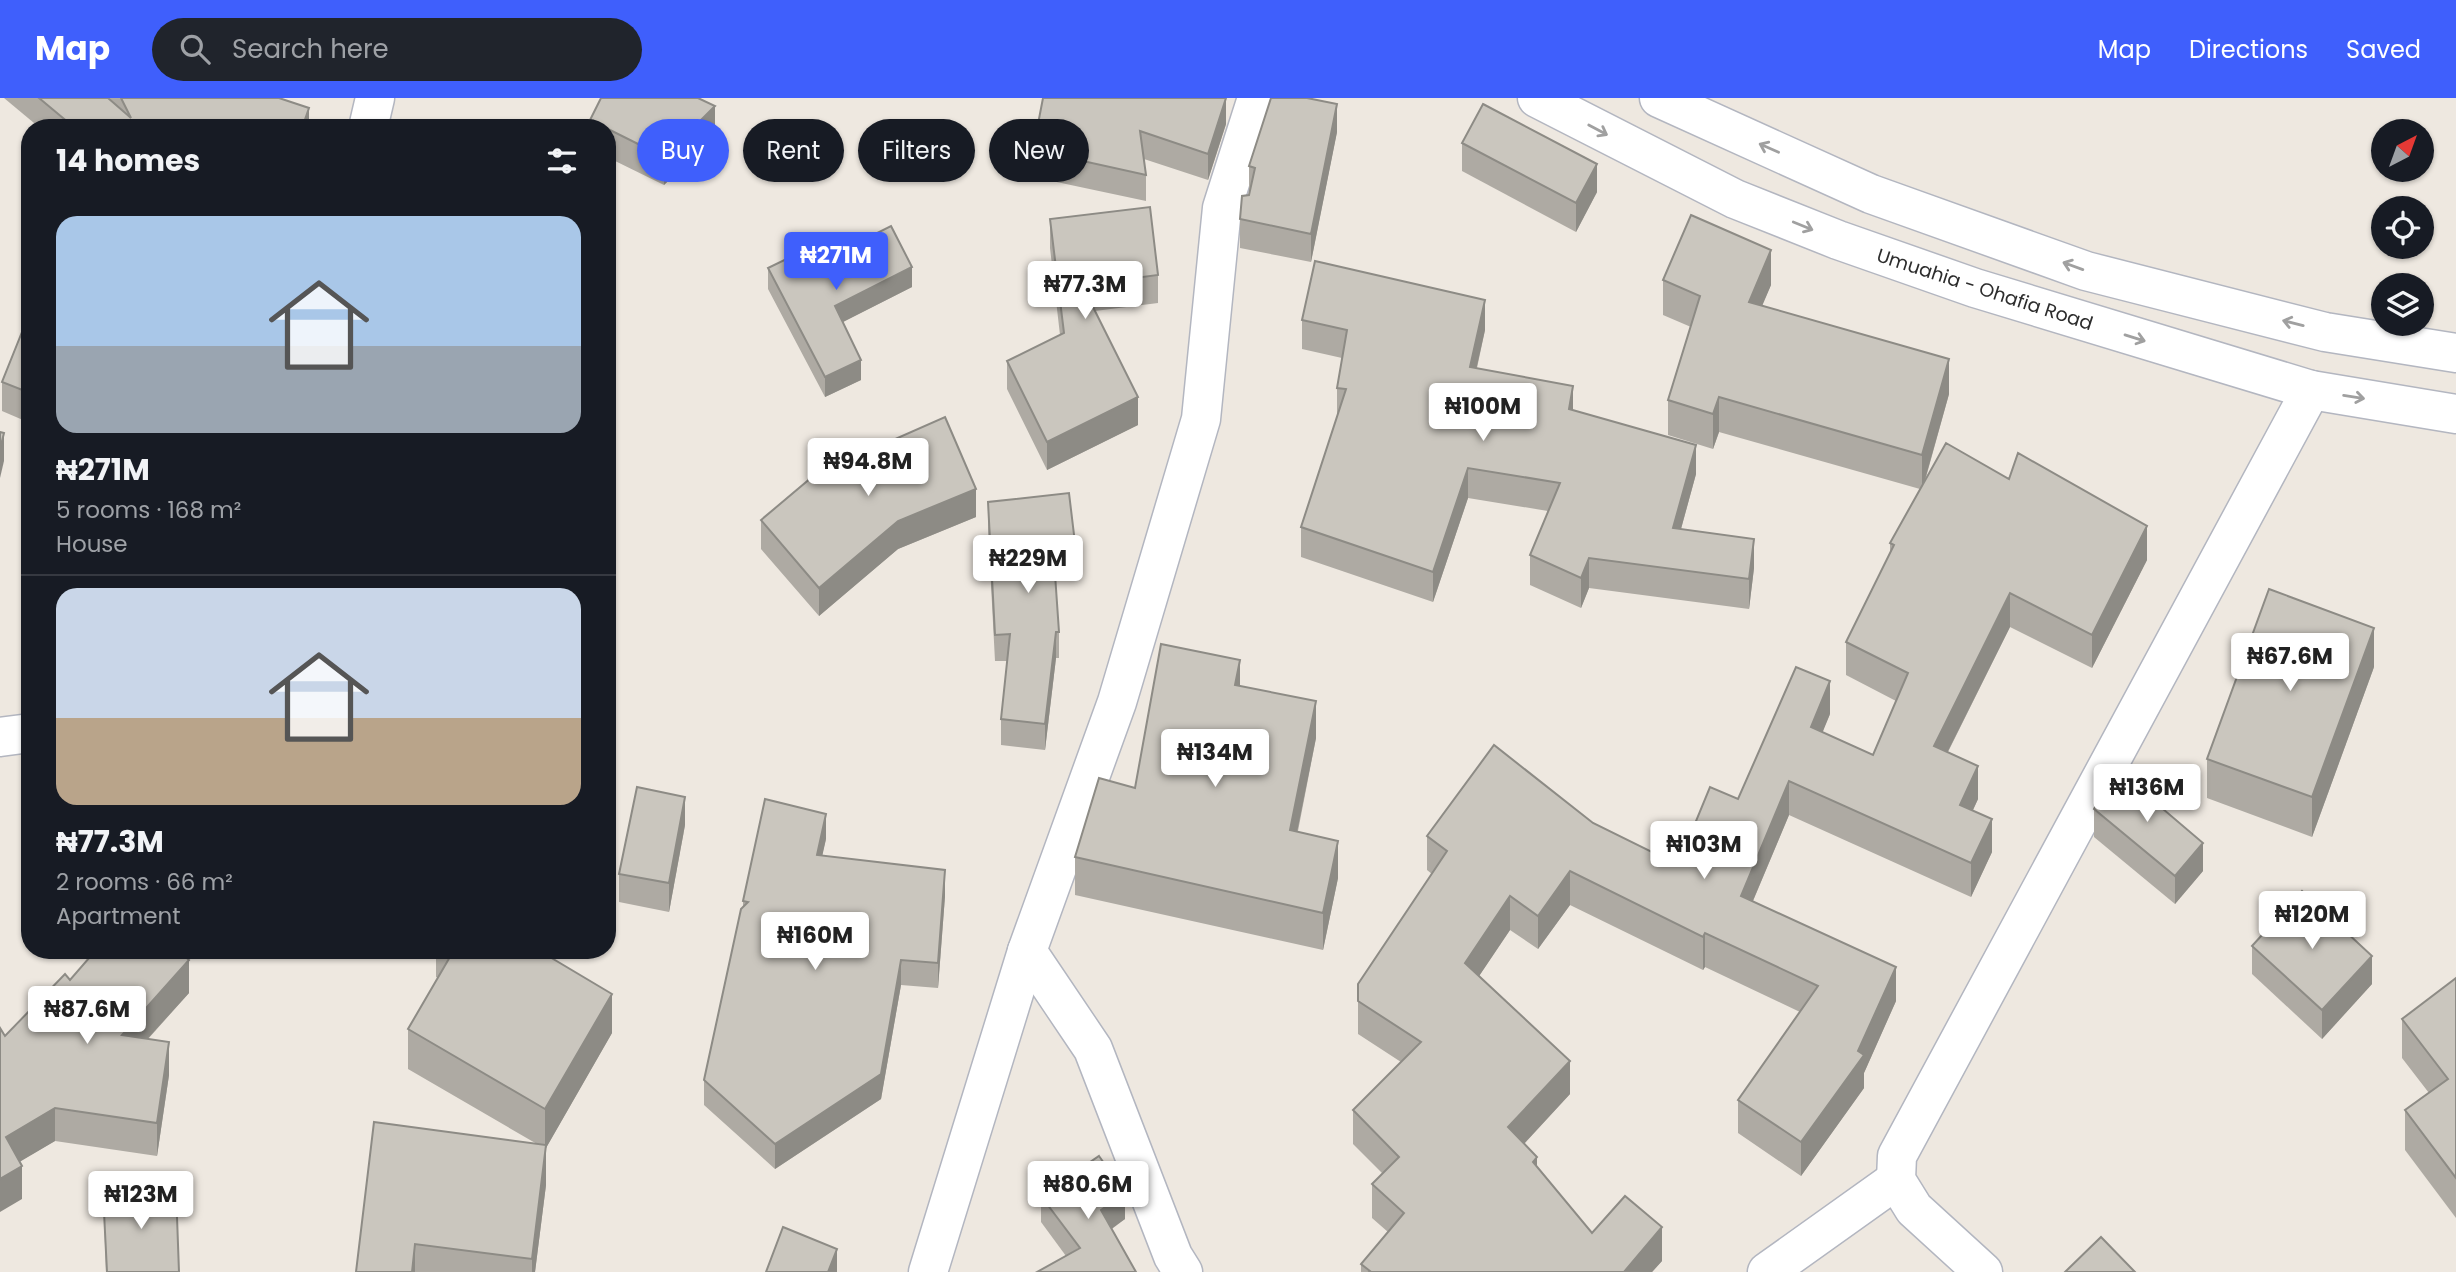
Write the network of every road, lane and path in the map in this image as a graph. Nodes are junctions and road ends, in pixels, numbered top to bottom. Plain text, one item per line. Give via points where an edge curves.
1 (375, 98) edge
2 (1257, 98) edge
3 (1537, 98) edge
4 (1659, 98) edge
5 (370, 119) edge
6 (2456, 353) edge
7 (2311, 390) junction
8 (2456, 414) edge
9 (21, 734) edge
10 (0, 737) edge
11 (1027, 951) junction
12 (1896, 1180) junction
13 (928, 1272) edge
14 (1183, 1272) edge
15 (1768, 1272) edge
16 (1983, 1272) edge

1 - 5 street
2 - 11 street via 1222,208 1201,419 1117,702
3 -> 7 street, Umuahia - Ohafia Road via 1735,199 1838,240 1975,288
6 -> 4 street via 2325,331 2087,271 1871,194
7 -> 8 street, Umuahia - Ohafia Road
7 - 12 street via 1897,1156
9 - 10 street
11 - 13 street
11 - 14 street via 1093,1049 1172,1256
12 - 15 street
12 - 16 street via 1914,1209

